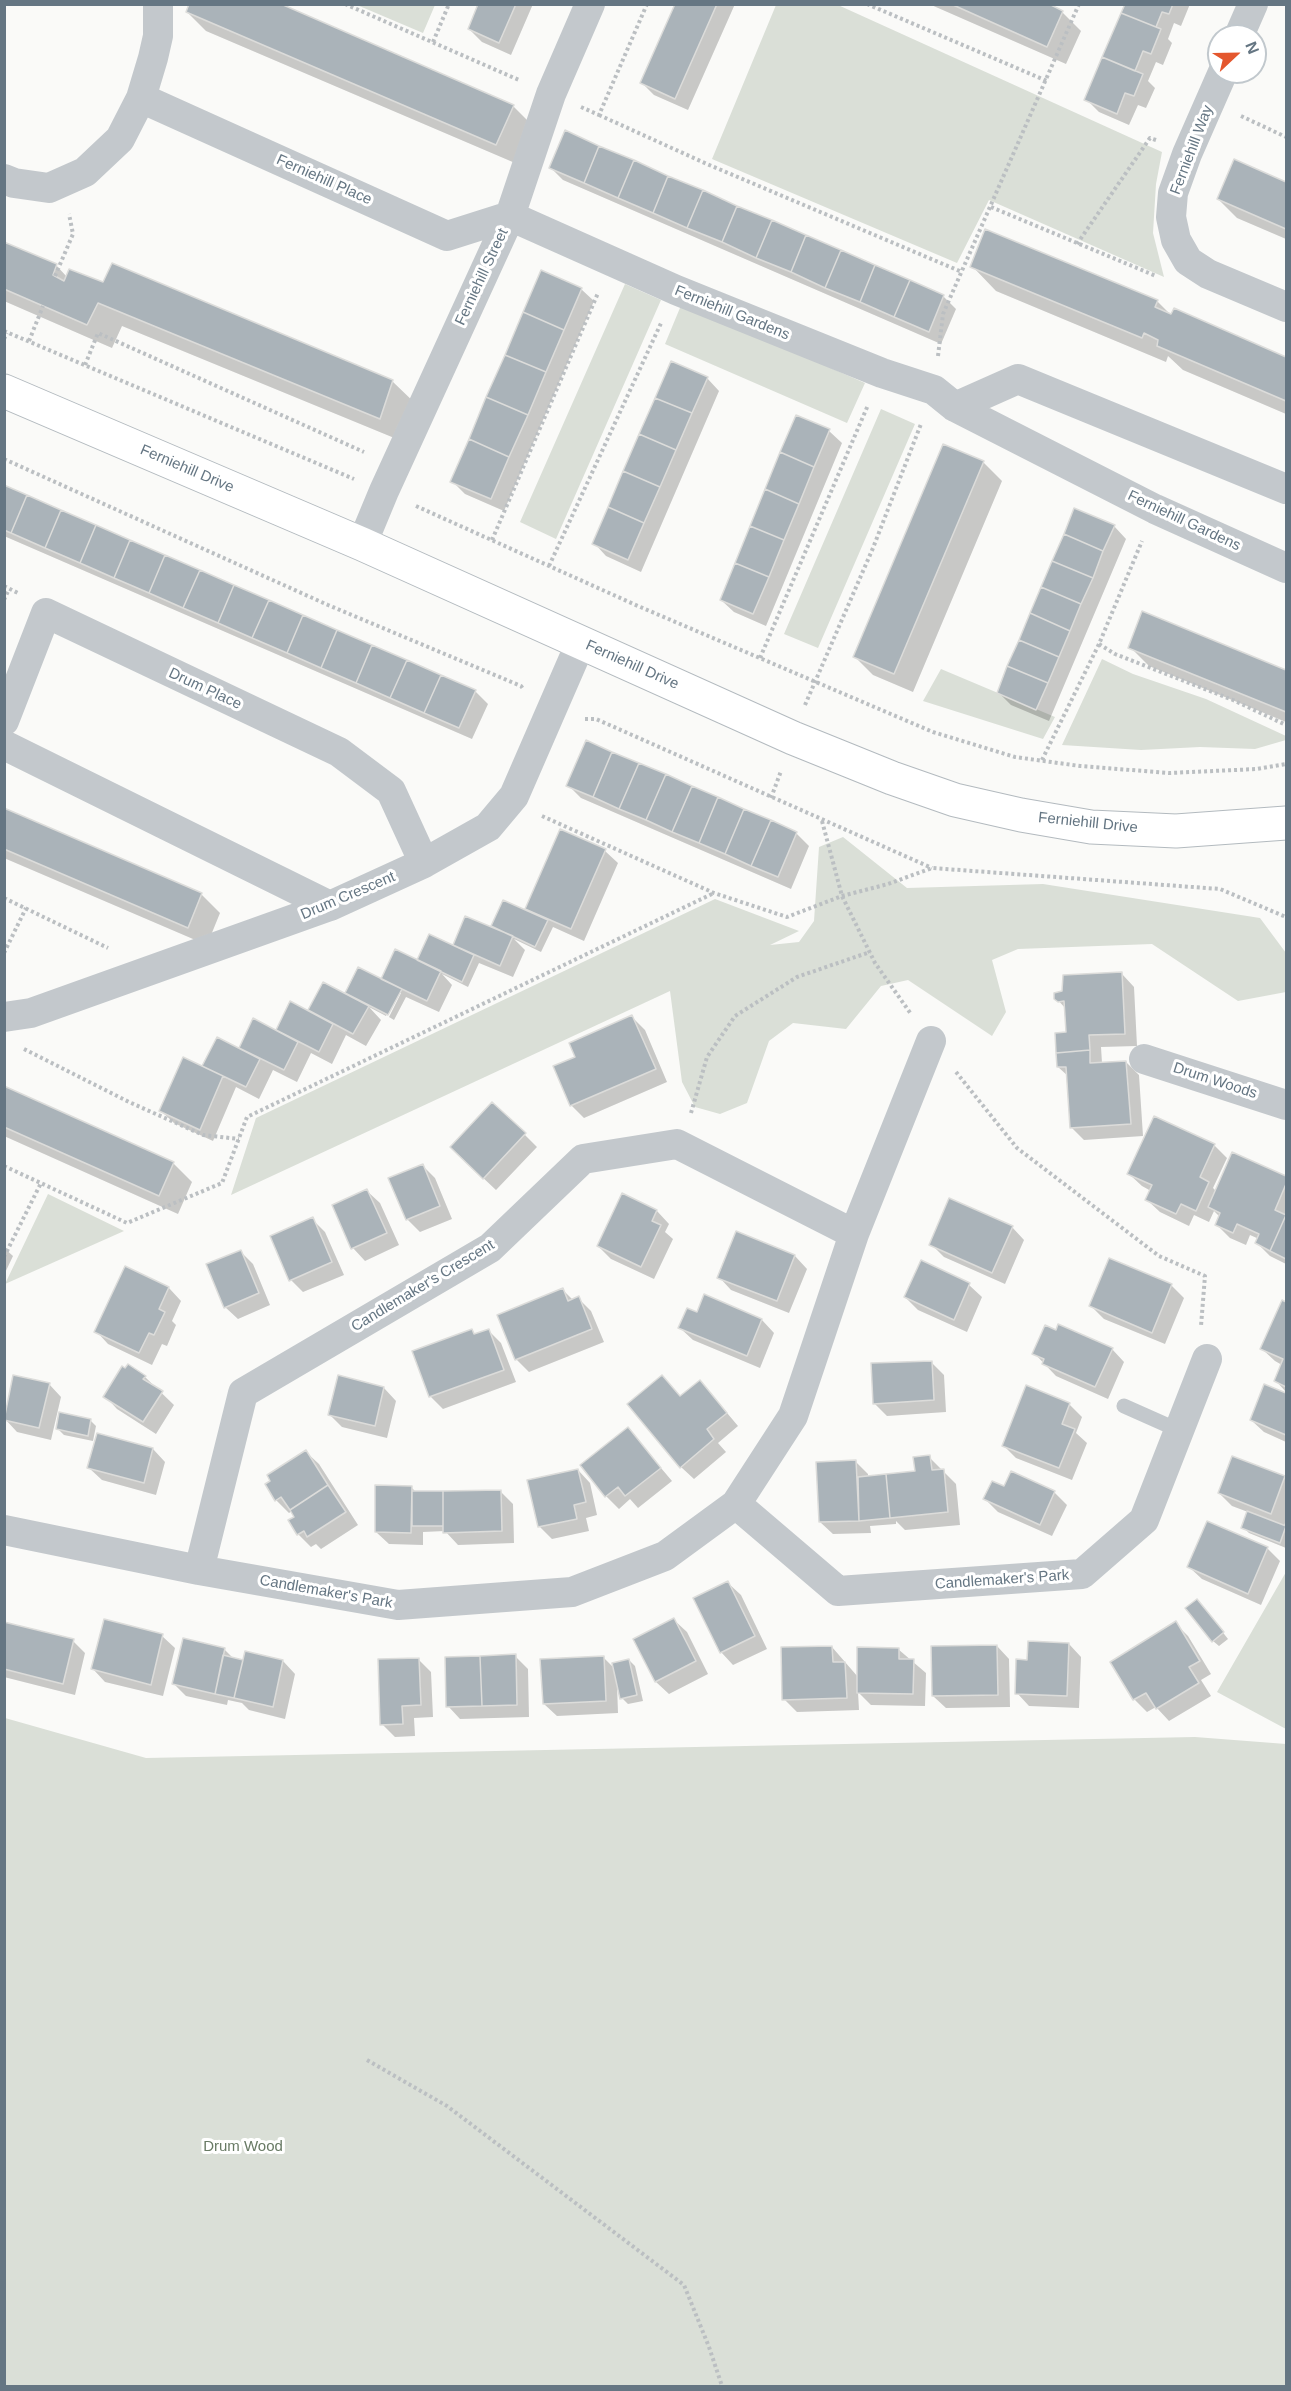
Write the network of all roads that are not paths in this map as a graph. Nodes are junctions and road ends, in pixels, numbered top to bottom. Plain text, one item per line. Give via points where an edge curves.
1 (158, 4) edge
2 (590, 4) edge
3 (1253, 4) edge
4 (1244, 24) edge
5 (1218, 84) edge
6 (141, 98) junction
7 (4, 179) edge
8 (510, 216) junction
9 (1287, 307) edge
10 (4, 390) edge
11 (944, 398) junction
12 (1287, 489) edge
13 (362, 544) junction
14 (1287, 568) edge
15 (581, 642) junction
16 (4, 721) edge
17 (4, 745) edge
18 (1287, 823) edge
19 (424, 863) junction
20 (330, 906) junction
21 (10, 1031) edge
22 (931, 1041) road end
23 (1144, 1059) dead end
24 (1286, 1104) edge
25 (854, 1234) junction
26 (1208, 1359) road end
27 (1124, 1406) dead end
28 (1178, 1431) junction
29 (736, 1504) junction
30 (4, 1530) edge
31 (200, 1570) junction

1 - 6 street via 158,36
2 - 8 street, Ferniehill Street via 551,94
3 - 4 street
5 - 9 street, Ferniehill Way via 1173,194 1171,216 1176,240 1188,261 1208,274
6 - 7 street via 120,139 85,172 49,188
6 - 8 street, Ferniehill Place via 447,236
8 - 11 street, Ferniehill Gardens via 676,290
8 - 13 street, Ferniehill Street
10 - 13 main road, Ferniehill Drive
11 - 12 street via 1018,379
11 - 14 street, Ferniehill Gardens via 1155,509
13 - 15 main road, Ferniehill Drive
15 - 18 main road, Ferniehill Drive via 793,738 956,800 1091,827 1176,831
15 - 19 street, Drum Crescent via 514,796 488,827
16 - 19 street, Drum Place via 46,613 339,752 391,791
17 - 20 street
19 - 20 street, Drum Crescent
20 - 21 street, Drum Crescent via 31,1013
22 - 25 street, Candlemaker's Park
23 - 24 street, Drum Woods
25 - 29 street, Candlemaker's Park via 793,1416
25 - 31 street, Candlemaker's Crescent via 677,1144 583,1159 490,1248 243,1393
26 - 28 street, Candlemaker's Park
27 - 28 lane
28 - 29 street, Candlemaker's Park via 1144,1520 1082,1574 838,1592
29 - 31 street, Candlemaker's Park via 665,1556 572,1592 398,1605
30 - 31 street, Candlemaker's Park

